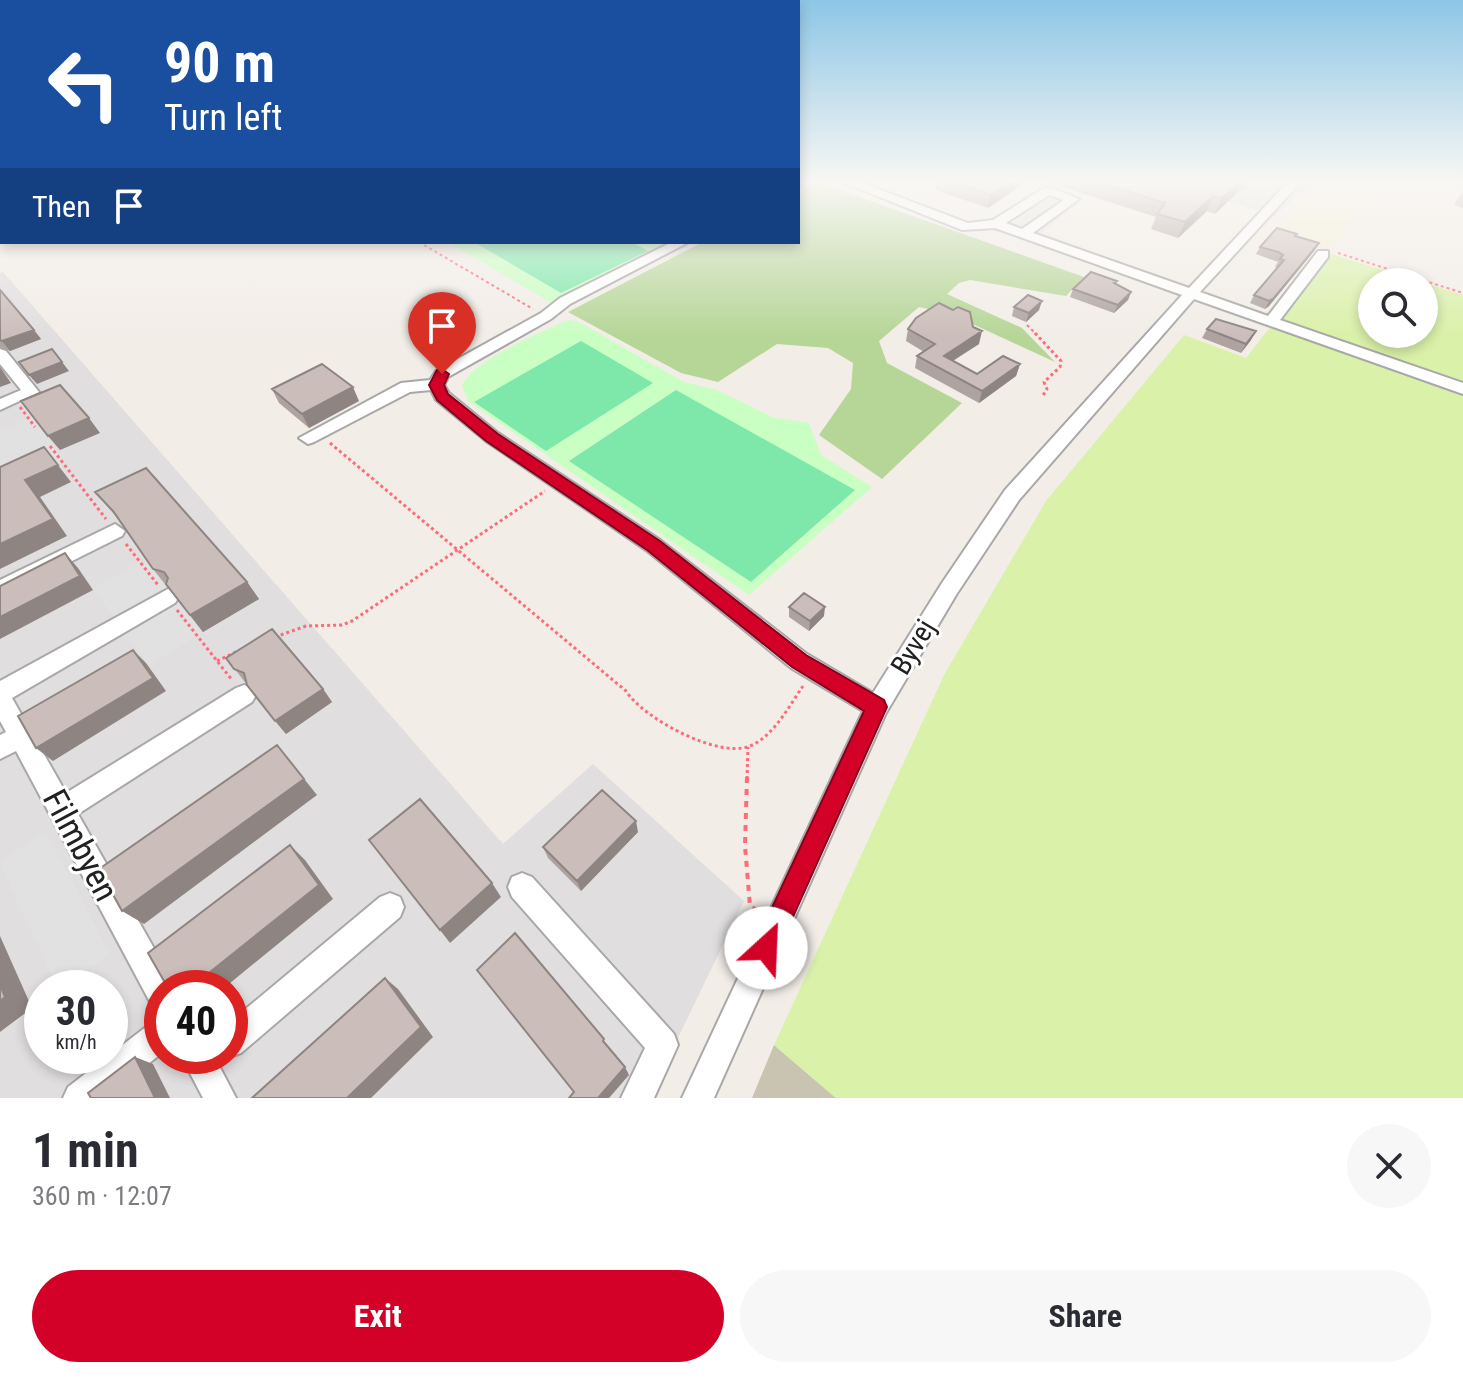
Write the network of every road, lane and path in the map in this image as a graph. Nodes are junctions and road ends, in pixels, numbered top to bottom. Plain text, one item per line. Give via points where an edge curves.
1 (1247, 233) edge
2 (1023, 234) edge
3 (422, 244) edge
4 (678, 244) edge
5 (1326, 252) joint
6 (1192, 293) junction
7 (1463, 293) edge
8 (546, 316) junction
9 (1271, 322) junction
10 (1027, 325) dead end
11 (0, 354) edge
12 (436, 385) junction
13 (1463, 389) edge
14 (1042, 397) dead end
15 (7, 402) edge
16 (35, 427) edge
17 (313, 435) joint
18 (50, 446) edge
19 (558, 482) junction
20 (115, 531) junction
21 (458, 550) junction
22 (0, 589) edge
23 (168, 597) junction
24 (267, 640) edge
25 (241, 650) edge
26 (217, 661) junction
27 (810, 668) junction
28 (244, 695) joint
29 (2, 704) edge
30 (877, 707) junction
31 (10, 742) edge
32 (748, 747) junction
33 (62, 810) junction
34 (522, 887) dead end
35 (390, 907) dead end
36 (777, 924) junction
37 (149, 970) edge
38 (248, 1027) edge
39 (144, 1048) edge
40 (210, 1074) edge
41 (79, 1098) edge
42 (220, 1098) edge
43 (637, 1098) edge
44 (698, 1098) edge

1 - 6 street, Byvej
2 - 6 street
3 - 8 path
4 - 8 street via 565,301
5 - 7 path
5 - 9 street
6 - 9 street
6 - 30 street, Byvej via 1012,495
8 - 12 street via 442,374
9 - 13 street
10 - 14 path via 1061,361 1044,382
11 - 15 street via 31,392
12 - 17 street via 407,387
12 - 19 street via 492,437
15 - 16 path
17 - 21 path
18 - 20 path
19 - 21 path
19 - 27 street via 694,576
20 - 22 street
20 - 23 path
21 - 24 path via 352,621 306,626
21 - 32 path via 626,691 638,708 700,740 727,748
23 - 26 path
23 - 29 street
25 - 26 path
26 - 28 path
27 - 30 street
27 - 32 path via 804,685 770,730
28 - 33 street
29 - 31 street, Filmbyen
30 - 36 street, Byvej
31 - 33 street, Filmbyen
32 - 36 path via 745,846 750,906
33 - 37 street, Filmbyen
34 - 43 street via 663,1045
35 - 38 street
36 - 44 street, Byvej
39 - 41 street
40 - 42 street

